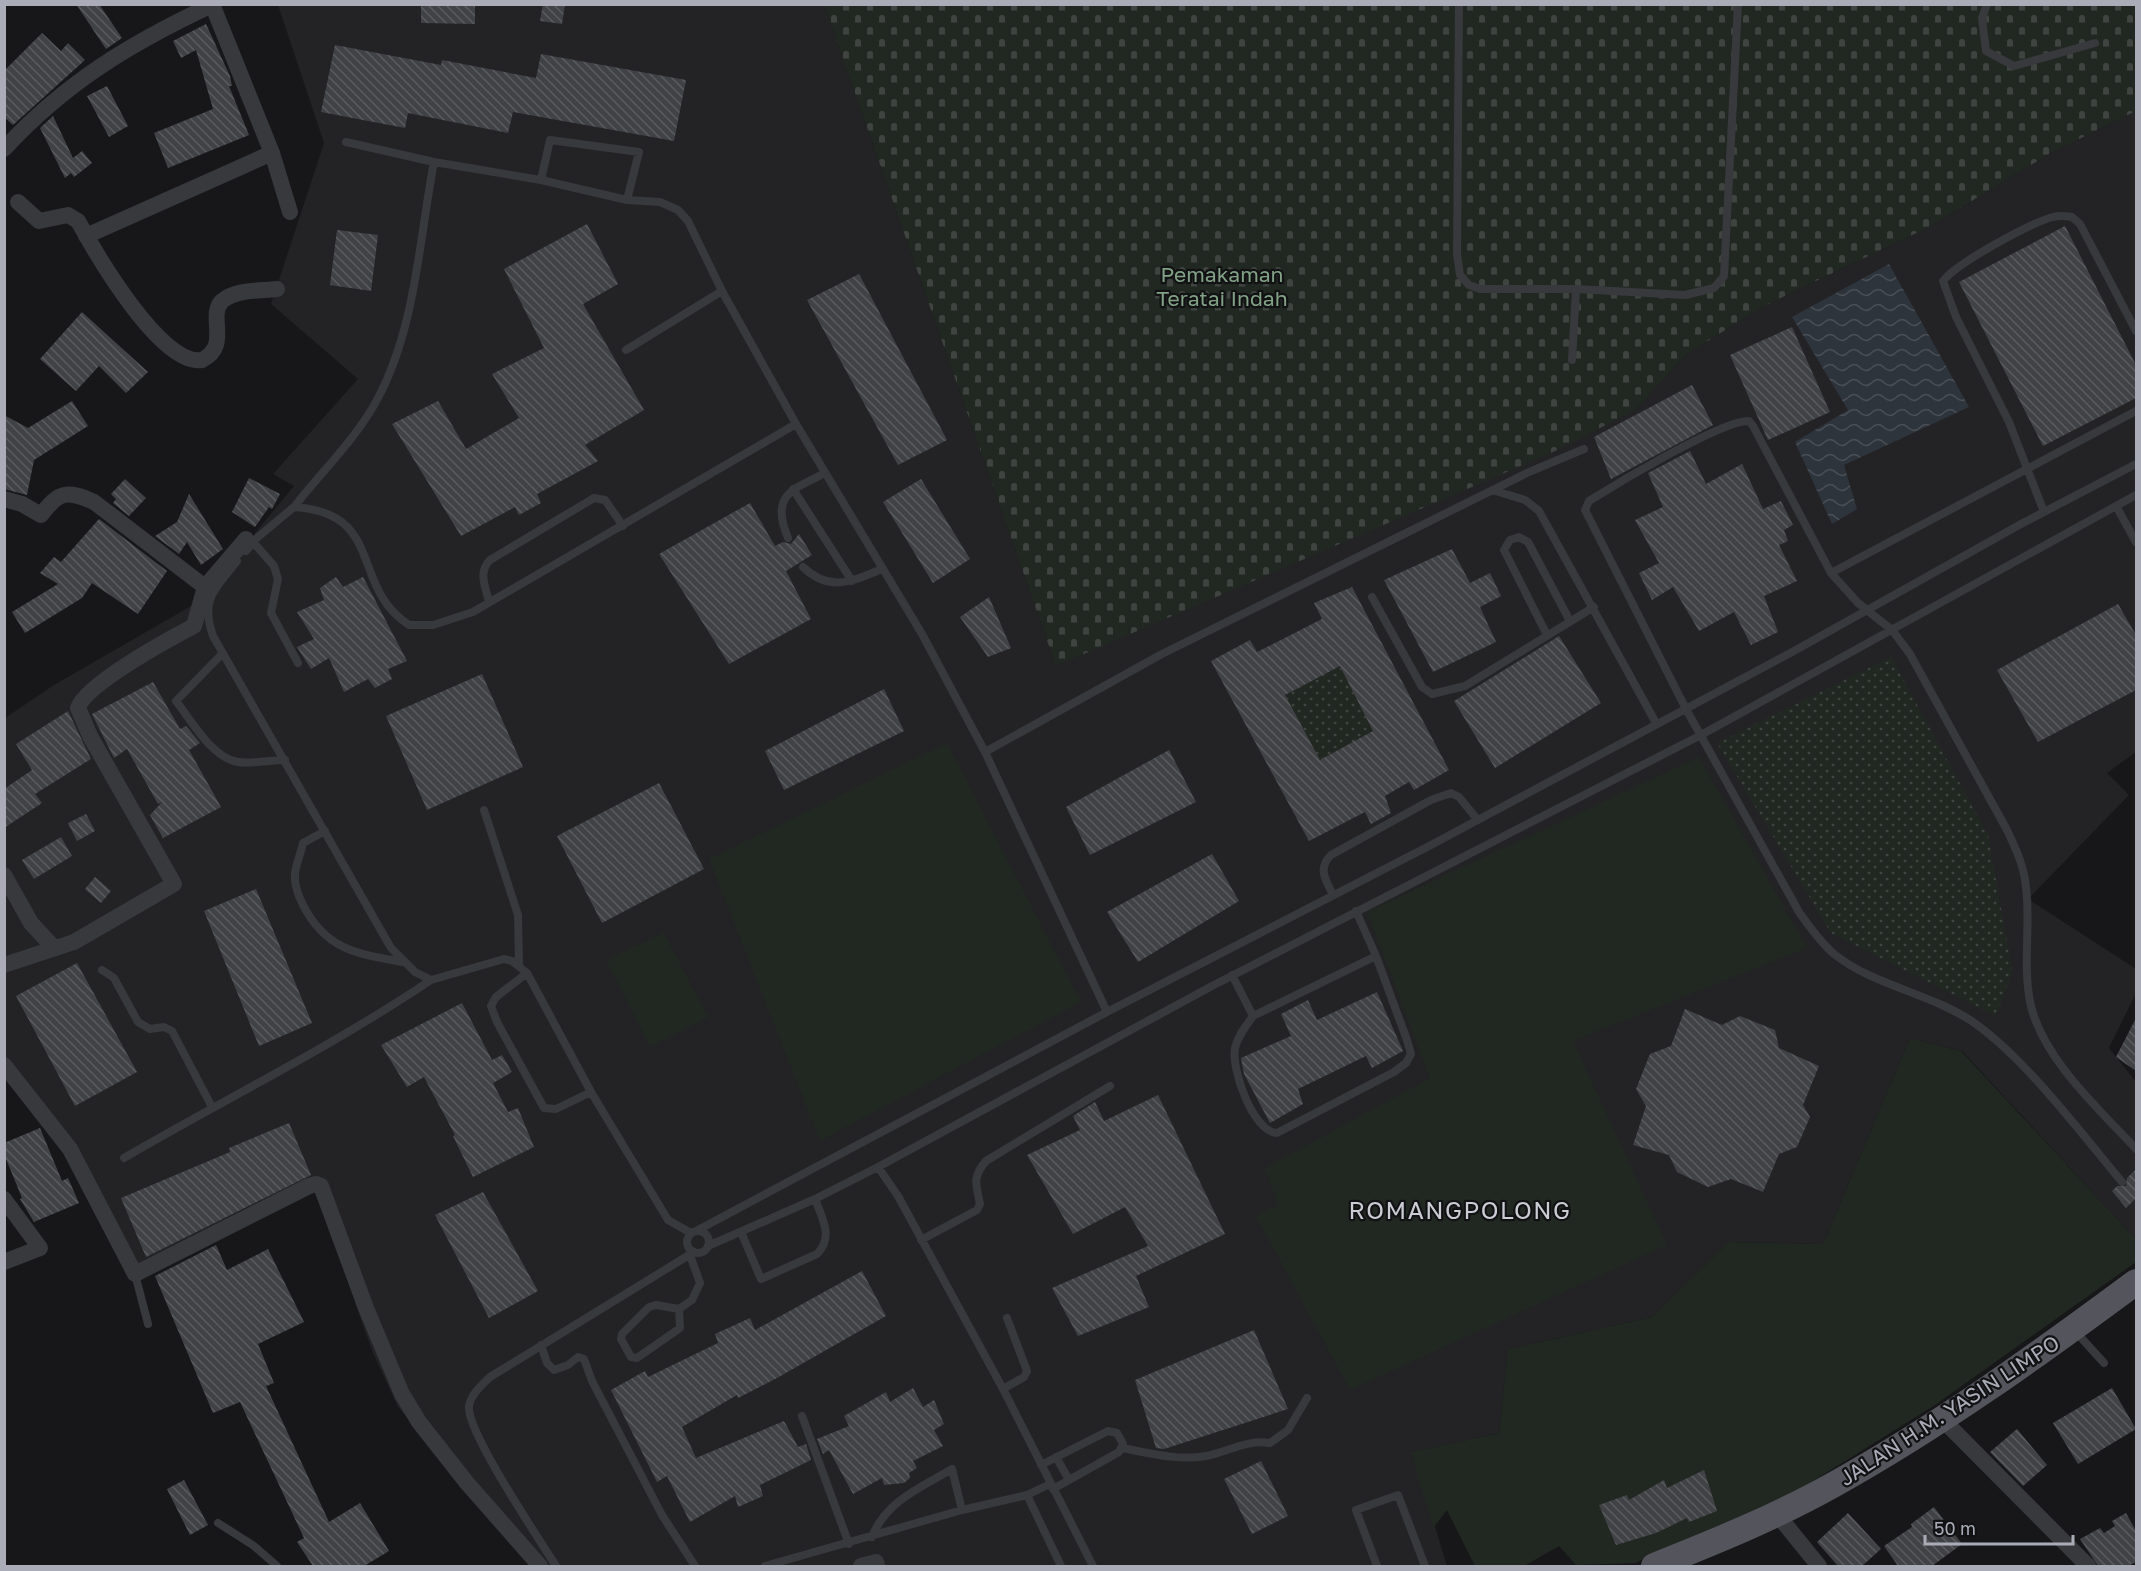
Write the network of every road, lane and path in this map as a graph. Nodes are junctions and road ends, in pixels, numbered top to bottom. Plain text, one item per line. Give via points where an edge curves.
1 (1459, 4) edge
2 (1738, 4) edge
3 (1987, 4) edge
4 (212, 5) edge
5 (2095, 43) dead end
6 (346, 142) dead end
7 (4, 149) edge
8 (272, 153) junction
9 (434, 162) junction
10 (541, 180) junction
11 (627, 200) junction
12 (18, 202) dead end
13 (290, 213) dead end
14 (87, 236) junction
15 (278, 290) dead end
16 (1576, 290) junction
17 (722, 291) junction
18 (2136, 331) edge
19 (626, 350) dead end
20 (1572, 360) dead end
21 (2136, 411) edge
22 (796, 424) junction
23 (1584, 449) dead end
24 (2136, 464) edge
25 (2027, 470) junction
26 (825, 473) junction
27 (793, 489) junction
28 (1492, 490) junction
29 (2136, 495) edge
30 (4, 500) edge
31 (2116, 506) junction
32 (294, 507) junction
33 (2044, 512) junction
34 (623, 526) junction
35 (788, 538) dead end
36 (250, 540) junction
37 (2136, 543) edge
38 (803, 567) dead end
39 (882, 568) junction
40 (1831, 573) junction
41 (852, 581) junction
42 (206, 587) junction
43 (1372, 597) dead end
44 (489, 602) junction
45 (1594, 607) junction
46 (1868, 611) junction
47 (1570, 621) junction
48 (1892, 630) junction
49 (1547, 635) junction
50 (222, 654) junction
51 (298, 663) dead end
52 (1686, 709) junction
53 (1656, 723) junction
54 (1701, 735) junction
55 (985, 753) junction
56 (285, 760) junction
57 (484, 810) dead end
58 (1477, 819) junction
59 (325, 831) junction
60 (4, 875) edge
61 (1333, 895) junction
62 (1356, 911) junction
63 (54, 948) junction
64 (1376, 956) junction
65 (403, 962) junction
66 (4, 965) edge
67 (519, 965) junction
68 (102, 970) dead end
69 (527, 973) junction
70 (1232, 975) junction
71 (431, 980) junction
72 (1107, 1012) junction
73 (1253, 1016) junction
74 (4, 1065) edge
75 (1110, 1086) dead end
76 (591, 1092) junction
77 (212, 1107) junction
78 (2136, 1149) edge
79 (124, 1158) dead end
80 (878, 1167) junction
81 (2122, 1182) dead end
82 (4, 1199) edge
83 (815, 1199) junction
84 (693, 1232) junction
85 (741, 1232) junction
86 (921, 1240) junction
87 (708, 1246) junction
88 (692, 1253) junction
89 (4, 1262) edge
90 (135, 1274) junction
91 (2136, 1284) edge
92 (679, 1309) junction
93 (1007, 1318) dead end
94 (148, 1324) dead end
95 (2072, 1329) junction
96 (541, 1345) junction
97 (2104, 1363) dead end
98 (1003, 1389) junction
99 (1306, 1398) dead end
100 (802, 1416) dead end
101 (1942, 1419) junction
102 (1122, 1448) junction
103 (1056, 1457) junction
104 (1041, 1465) junction
105 (1068, 1478) junction
106 (1051, 1487) junction
107 (1027, 1495) junction
108 (962, 1510) junction
109 (1776, 1513) junction
110 (218, 1523) dead end
111 (872, 1537) junction
112 (849, 1544) junction
113 (277, 1566) edge
114 (540, 1566) edge
115 (556, 1566) edge
116 (695, 1566) edge
117 (765, 1566) edge
118 (861, 1566) edge
119 (877, 1566) edge
120 (1061, 1566) edge
121 (1093, 1566) edge
122 (1377, 1566) edge
123 (1425, 1566) edge
124 (1654, 1566) edge
125 (1819, 1566) edge
126 (2088, 1566) edge

1 - 16 lane via 1460,275 1469,285 1480,289
2 - 16 lane via 1724,276 1714,288 1685,295
3 - 5 lane via 1982,18 1986,51 2014,66
4 - 7 street via 175,22 81,78 35,115
4 - 8 street
6 - 9 lane
8 - 13 street
8 - 14 street
9 - 10 lane
9 - 32 lane via 416,274 394,360 379,397
10 - 11 lane
10 - 11 lane via 550,140 639,152
11 - 17 lane via 660,202 678,210 691,227
12 - 14 street via 43,222 68,215 78,221
14 - 15 street via 121,294 173,349 195,361 214,350 218,307 223,300 243,292
16 - 20 lane
17 - 19 lane
17 - 22 lane
18 - 25 lane via 2080,224 2072,217 2052,217 1950,272 1943,281 1944,291 2009,422
21 - 25 lane
22 - 26 lane
22 - 34 lane
23 - 28 lane
24 - 33 lane
25 - 33 lane
25 - 40 lane
26 - 27 lane
26 - 39 lane
27 - 35 lane via 783,499 780,510 780,521
27 - 41 lane
28 - 45 lane via 1525,500 1539,511
28 - 55 lane via 1162,654
29 - 31 lane
30 - 42 street via 22,504 41,515 54,498 66,494 82,496
31 - 37 lane
31 - 48 lane
32 - 36 lane
32 - 44 lane via 316,508 343,521 359,542 386,605 409,625 453,621
33 - 46 lane
34 - 44 lane
34 - 44 lane via 604,501 594,498 490,560 483,570
36 - 42 street
36 - 50 lane via 207,606 206,616
36 - 51 lane via 274,566 278,589 272,613
38 - 41 lane via 824,582
39 - 41 lane
39 - 55 lane
40 - 46 lane
40 - 52 lane via 1749,421 1672,453 1589,501 1585,510
42 - 63 street via 194,626 104,681 81,700 78,708 174,884 101,928
43 - 49 lane via 1422,687 1432,694 1465,686
45 - 47 lane
45 - 53 lane
46 - 48 lane
46 - 52 lane
47 - 49 lane
47 - 49 lane via 1528,542 1519,537 1510,540 1504,550
48 - 54 lane
48 - 78 lane via 1944,714 2021,860 2026,888 2028,984 2035,1021 2061,1065
50 - 56 lane
50 - 56 lane via 176,701 212,745 230,759
52 - 53 lane
52 - 54 lane
53 - 58 lane
54 - 62 lane
54 - 81 lane via 1799,912 1832,953 1849,965 1955,1011 1992,1037
55 - 72 lane
56 - 59 lane
57 - 67 lane via 518,915
58 - 61 lane
58 - 61 lane via 1451,793 1431,800 1331,855 1322,870
59 - 65 lane via 383,935
59 - 65 lane via 303,843 294,876 308,915 338,946 362,955
60 - 63 street via 31,923
61 - 72 lane
62 - 64 lane
62 - 70 lane
63 - 66 street
64 - 73 lane
64 - 73 lane via 1411,1054 1406,1063 1277,1133 1265,1130 1259,1123 1235,1066 1235,1048
65 - 71 lane
67 - 69 lane
67 - 71 lane via 504,959
68 - 77 lane via 114,978 138,1022 150,1029 164,1027 171,1031
69 - 76 lane
69 - 76 lane via 496,997 491,1006 497,1023 544,1108 556,1109
70 - 73 lane
70 - 80 lane
71 - 77 lane via 340,1039
72 - 84 lane
74 - 90 street via 70,1149
75 - 86 lane via 986,1161 977,1171 974,1184 980,1204 977,1210
76 - 84 lane via 668,1221
77 - 79 lane
80 - 83 lane
80 - 86 lane
82 - 89 street via 40,1248
83 - 85 lane
83 - 85 lane via 827,1238 817,1254 760,1279
84 - 87 lane via 706,1235
84 - 88 lane via 687,1244
85 - 87 lane
86 - 98 lane
87 - 88 lane via 700,1253
88 - 92 lane via 700,1283 692,1299
88 - 96 lane
90 - 94 lane
90 - 114 street via 309,1186 321,1186 402,1394 467,1483
91 - 95 main road, JALAN H.M. YASIN LIMPO
92 - 92 lane via 681,1322 677,1332 637,1358 631,1357 621,1339 626,1329 649,1307
93 - 98 lane via 1028,1371
95 - 97 lane
95 - 101 main road, JALAN H.M. YASIN LIMPO
96 - 115 lane via 490,1377 478,1389 469,1409 496,1468
96 - 116 lane via 554,1370 578,1357 584,1359 662,1515
98 - 104 lane
99 - 102 lane via 1288,1430 1270,1443 1257,1441 1190,1458
100 - 112 lane
101 - 109 main road, JALAN H.M. YASIN LIMPO via 1830,1486
101 - 126 street
102 - 103 lane via 1117,1433 1108,1431
102 - 105 lane
103 - 104 lane
103 - 105 lane
104 - 106 lane
105 - 106 lane
106 - 107 lane
106 - 121 lane
107 - 108 lane
107 - 120 lane
108 - 111 lane
108 - 111 lane via 952,1469 897,1501 877,1523
109 - 124 main road, JALAN H.M. YASIN LIMPO
109 - 125 street
110 - 113 lane
111 - 112 lane
112 - 117 lane
118 - 119 street via 876,1562
122 - 123 lane via 1356,1510 1398,1495

